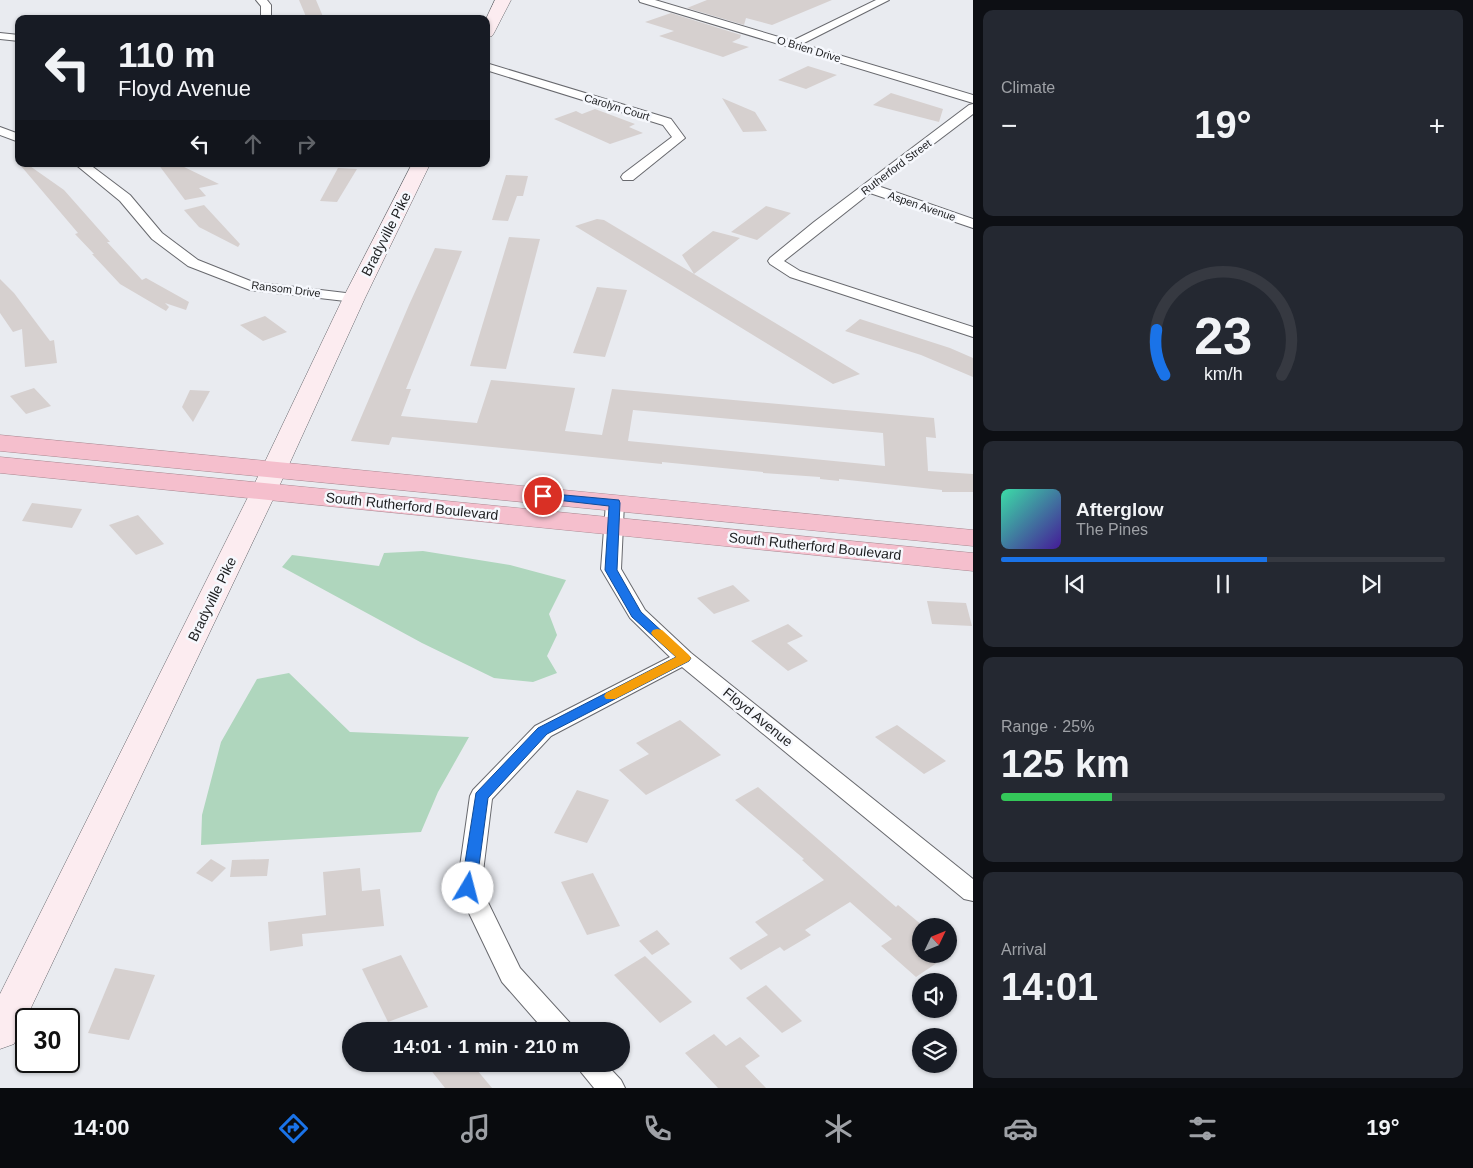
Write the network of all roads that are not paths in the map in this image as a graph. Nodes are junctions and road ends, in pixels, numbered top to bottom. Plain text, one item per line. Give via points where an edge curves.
1 (261, 0) edge
2 (503, 0) edge
3 (884, 0) edge
4 (651, 1) edge
5 (266, 15) edge
6 (490, 25) edge
7 (0, 36) edge
8 (15, 38) edge
9 (794, 44) junction
10 (490, 67) edge
11 (973, 99) edge
12 (973, 108) edge
13 (0, 131) edge
14 (15, 137) edge
15 (87, 167) edge
16 (420, 167) edge
17 (628, 177) dead end
18 (870, 188) junction
19 (973, 224) edge
20 (354, 298) junction
21 (973, 332) edge
22 (0, 444) edge
23 (0, 465) edge
24 (269, 481) junction
25 (614, 514) junction
26 (973, 538) edge
27 (973, 562) edge
28 (684, 658) junction
29 (973, 892) edge
30 (553, 1022) edge
31 (0, 1033) edge
32 (597, 1072) edge
33 (611, 1088) edge

1 - 5 street via 266,5
2 - 6 main road
3 - 9 street
4 - 9 street, O Brien Drive
7 - 8 street
9 - 11 street, O Brien Drive
10 - 17 street, Carolyn Court via 667,122 679,138
12 - 18 street, Rutherford Street
13 - 14 street
15 - 20 street, Ransom Drive via 125,198 157,236 193,263 250,286
16 - 20 main road, Bradyville Pike
18 - 19 street, Aspen Avenue
18 - 21 street, Rutherford Street via 775,261 794,274
20 - 24 main road, Bradyville Pike
22 - 24 highway, South Rutherford Boulevard
23 - 24 highway, South Rutherford Boulevard
24 - 25 highway, South Rutherford Boulevard
24 - 31 main road, Bradyville Pike
25 - 26 highway, South Rutherford Boulevard
25 - 27 highway, South Rutherford Boulevard
25 - 28 street, Floyd Avenue via 611,570 636,614
28 - 29 street, Floyd Avenue
28 - 30 street via 543,731 481,796 468,888 511,975
32 - 33 street

